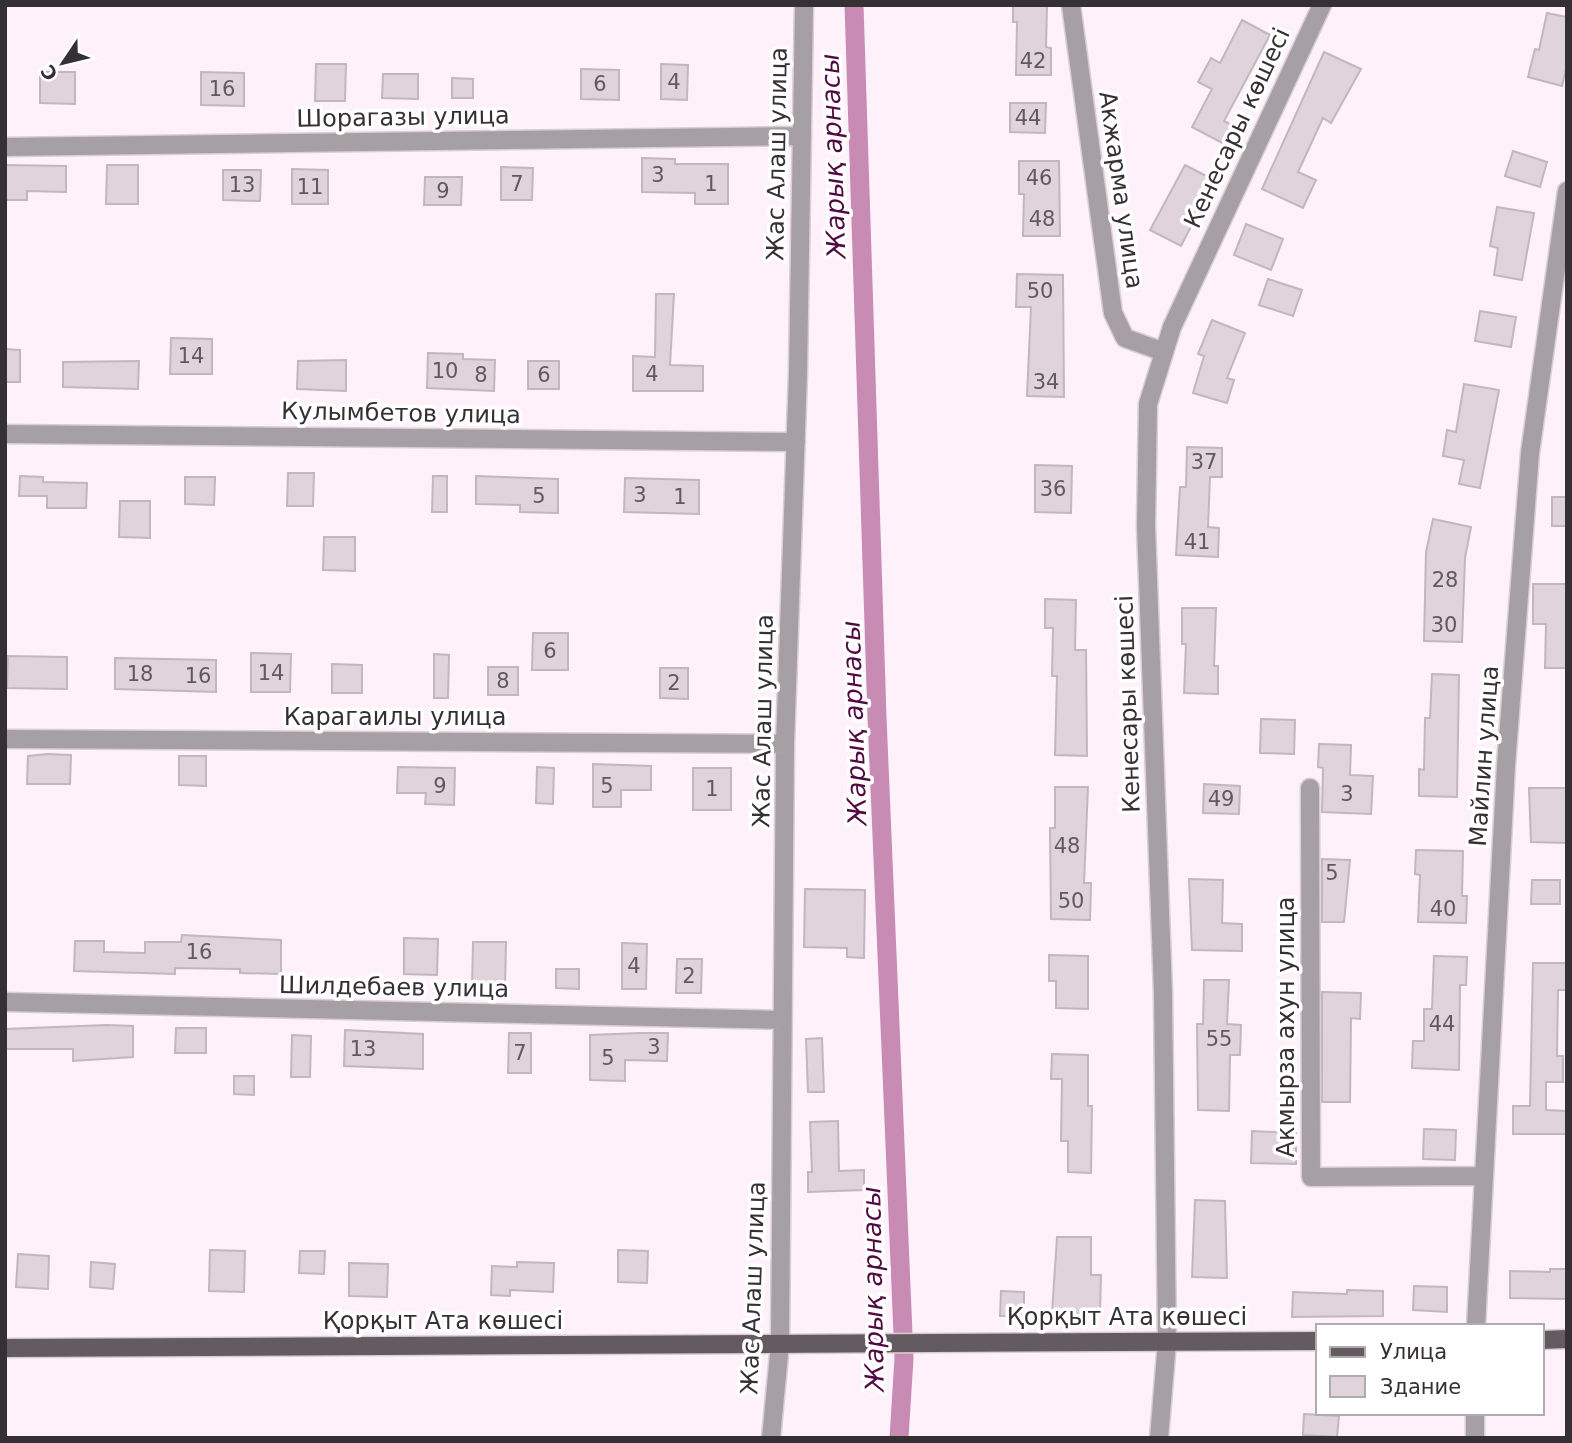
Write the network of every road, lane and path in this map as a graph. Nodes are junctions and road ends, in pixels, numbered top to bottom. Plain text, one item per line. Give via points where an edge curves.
1 (804, 5) edge
2 (1071, 5) edge
3 (1322, 5) edge
4 (802, 136) junction
5 (5, 147) edge
6 (1567, 191) edge
7 (1558, 322) edge
8 (1164, 352) junction
9 (5, 434) edge
10 (796, 442) junction
11 (5, 739) edge
12 (785, 744) junction
13 (1310, 788) dead end
14 (5, 1002) edge
15 (782, 1020) junction
16 (1484, 1176) junction
17 (1476, 1324) edge
18 (1544, 1339) edge
19 (1567, 1339) edge
20 (1316, 1341) edge
21 (1167, 1342) junction
22 (780, 1344) junction
23 (5, 1348) edge
24 (1475, 1415) edge
25 (771, 1438) edge
26 (1159, 1438) edge
27 (1475, 1438) edge

1 - 4 street, Жас Алаш улица
2 - 8 street, Акжарма улица via 1113,313 1125,338
3 - 8 street, Кенесары көшесі
4 - 5 street, Шорагазы улица
4 - 10 street, Жас Алаш улица
6 - 7 street, Майлин улица
7 - 16 street, Майлин улица via 1527,494 1506,765
8 - 21 street, Кенесары көшесі via 1148,404 1146,526 1162,980
9 - 10 street, Кулымбетов улица
10 - 12 street, Жас Алаш улица
11 - 12 street, Карагаилы улица
12 - 15 street, Жас Алаш улица
13 - 16 street, Акмырза ахун улица via 1311,1177
14 - 15 street, Шилдебаев улица
15 - 22 street, Жас Алаш улица
16 - 17 street, Майлин улица
18 - 19 main road
20 - 21 main road, Қорқыт Ата көшесі
21 - 22 main road, Қорқыт Ата көшесі
21 - 26 street, Кенесары көшесі
22 - 23 main road, Қорқыт Ата көшесі
22 - 25 street, Жас Алаш улица
24 - 27 street

